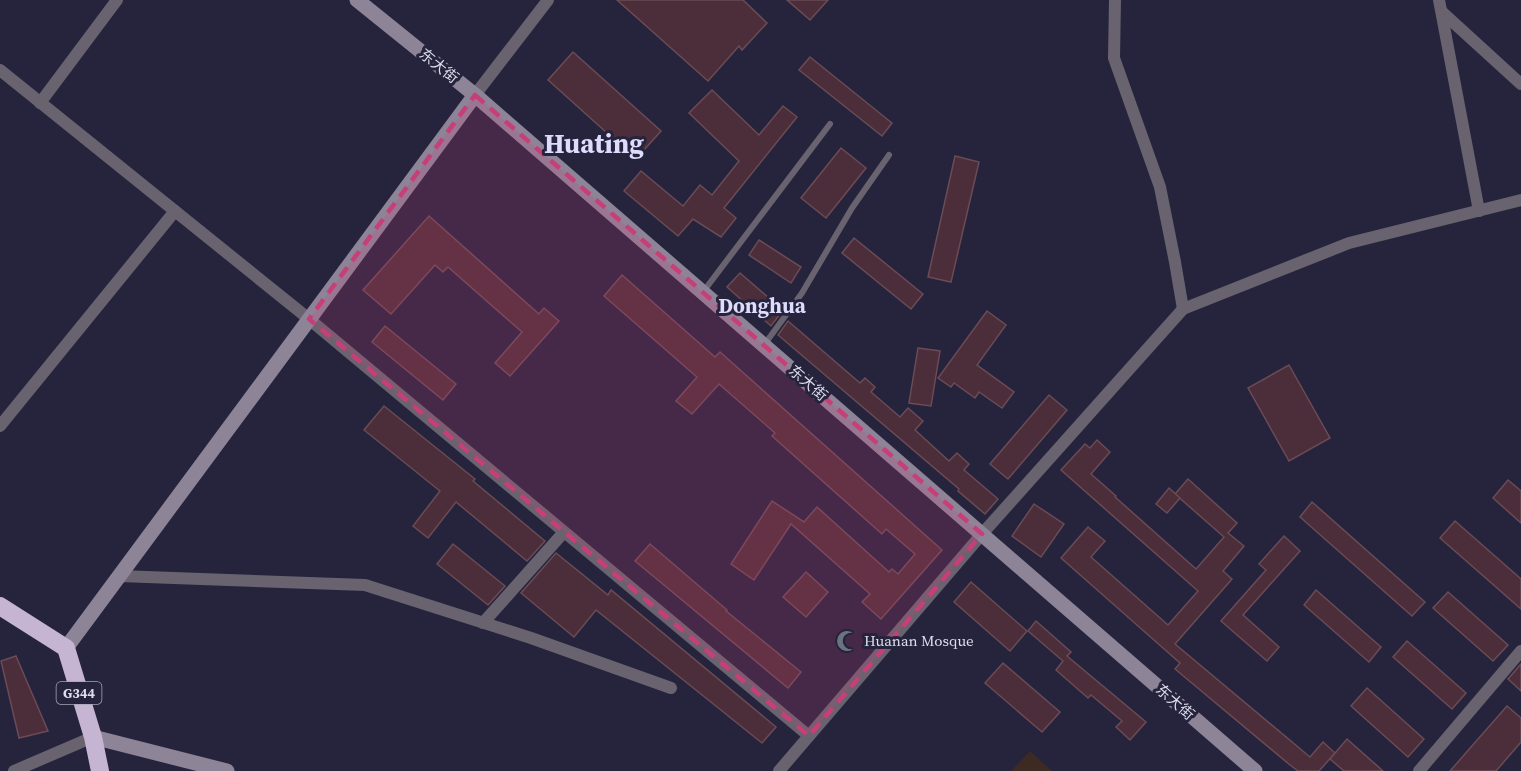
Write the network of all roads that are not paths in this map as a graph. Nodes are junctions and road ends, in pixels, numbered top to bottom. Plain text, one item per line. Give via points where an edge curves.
1 (117, 0) edge
2 (357, 0) edge
3 (548, 0) edge
4 (1115, 0) edge
5 (1441, 6) edge
6 (0, 70) edge
7 (1521, 84) edge
8 (475, 95) junction
9 (40, 103) junction
10 (830, 124) dead end
11 (889, 155) dead end
12 (1521, 200) edge
13 (175, 211) junction
14 (1479, 211) junction
15 (703, 292) junction
16 (1183, 309) junction
17 (309, 319) junction
18 (764, 345) junction
19 (0, 426) edge
20 (564, 532) junction
21 (982, 534) junction
22 (119, 576) junction
23 (0, 606) edge
24 (483, 623) junction
25 (66, 648) junction
26 (1521, 651) edge
27 (671, 688) dead end
28 (809, 736) junction
29 (93, 737) junction
30 (99, 769) edge
31 (14, 771) edge
32 (227, 771) edge
33 (779, 771) edge
34 (1255, 771) edge
35 (1419, 771) edge

1 - 9 street
2 - 8 street, 东大街
3 - 8 street
4 - 16 street via 1114,58 1160,187
5 - 7 street
5 - 14 street
6 - 9 street
8 - 15 street, 东大街
8 - 17 street
9 - 13 street
10 - 15 lane
11 - 18 lane via 852,208 802,293
12 - 14 street
13 - 17 street
13 - 19 street
14 - 16 street via 1349,243
15 - 18 street, 东大街
16 - 21 street
17 - 20 street
17 - 22 street
18 - 21 street, 东大街
20 - 24 street
20 - 28 street
21 - 28 street
21 - 34 street, 东大街
22 - 24 street via 365,585
22 - 25 street
23 - 25 highway
24 - 27 street
25 - 29 highway, G344
26 - 35 street
28 - 33 street
29 - 30 highway, G344
29 - 31 street
29 - 32 street

